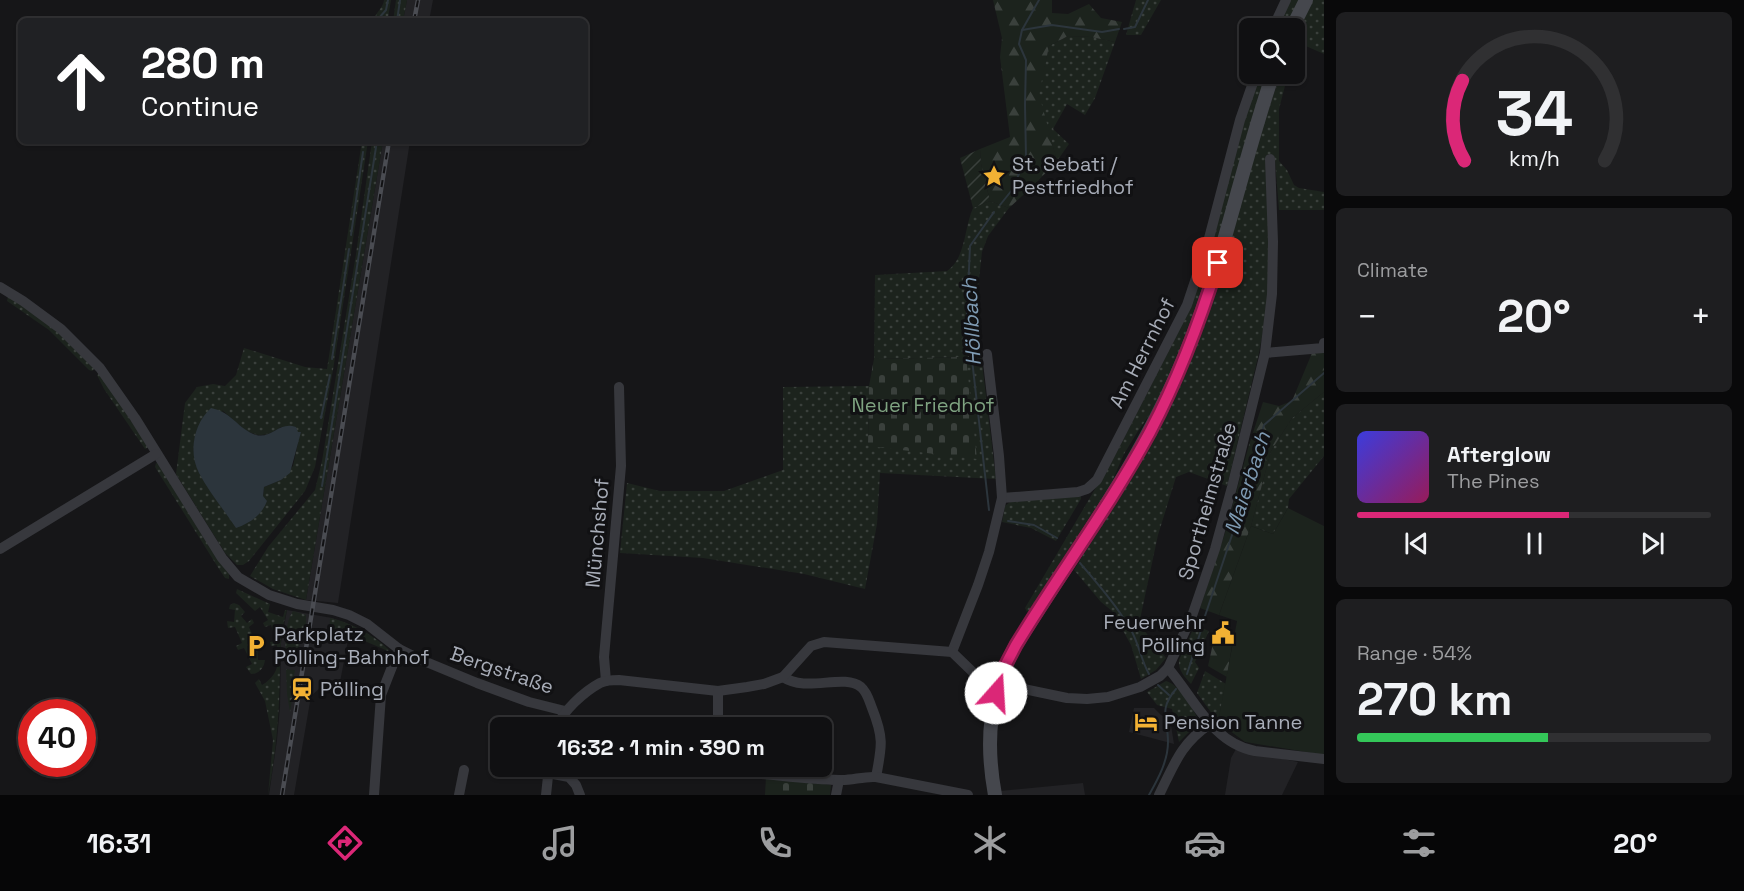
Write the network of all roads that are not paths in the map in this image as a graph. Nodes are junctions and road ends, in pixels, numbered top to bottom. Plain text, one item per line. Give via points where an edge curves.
1 (1286, 0) edge
2 (1306, 0) edge
3 (1278, 18) edge
4 (1297, 18) edge
5 (1253, 84) edge
6 (1270, 84) edge
7 (1270, 159) dead end
8 (0, 287) edge
9 (1324, 343) edge
10 (1265, 353) junction
11 (987, 354) dead end
12 (619, 387) dead end
13 (156, 454) junction
14 (1002, 498) junction
15 (0, 549) edge
16 (399, 649) junction
17 (952, 652) junction
18 (1168, 668) junction
19 (783, 677) junction
20 (606, 681) junction
21 (998, 684) junction
22 (718, 691) junction
23 (565, 711) junction
24 (561, 717) edge
25 (718, 717) edge
26 (1210, 724) junction
27 (1324, 759) edge
28 (464, 770) dead end
29 (548, 777) edge
30 (569, 777) edge
31 (801, 777) edge
32 (876, 777) junction
33 (839, 780) junction
34 (374, 795) edge
35 (459, 795) edge
36 (546, 795) edge
37 (580, 795) edge
38 (836, 795) edge
39 (969, 795) edge
40 (995, 795) edge
41 (1159, 795) edge

1 - 3 street
2 - 4 street
5 - 14 street, Am Herrnhof via 1187,305 1097,480 1078,492
6 - 21 street via 1212,280 1170,390 1130,466 1019,640
7 - 10 street, Sportheimstraße via 1272,294
8 - 13 street via 61,329 100,368
9 - 10 street via 1323,348
10 - 18 street, Sportheimstraße via 1215,549 1192,616
11 - 14 street
12 - 20 street, Münchshof via 621,466 604,657
13 - 15 street
13 - 16 street, Bergstraße via 231,570 280,599 355,618
14 - 17 street via 987,559
16 - 23 street, Bergstraße via 477,683
16 - 34 street via 381,695
17 - 19 street via 824,642 811,646
17 - 21 street via 978,679
18 - 21 street via 1140,687 1108,698 1067,698
18 - 26 street
19 - 22 street
19 - 32 street via 802,684 853,683 862,688 881,732
20 - 22 street
20 - 23 street, Bergstraße
21 - 40 street via 990,741
22 - 25 street
23 - 24 street
26 - 27 street via 1244,749
26 - 41 street via 1178,755
28 - 35 street
29 - 36 street
30 - 37 street
31 - 33 street
32 - 33 street
32 - 39 street
33 - 38 street

